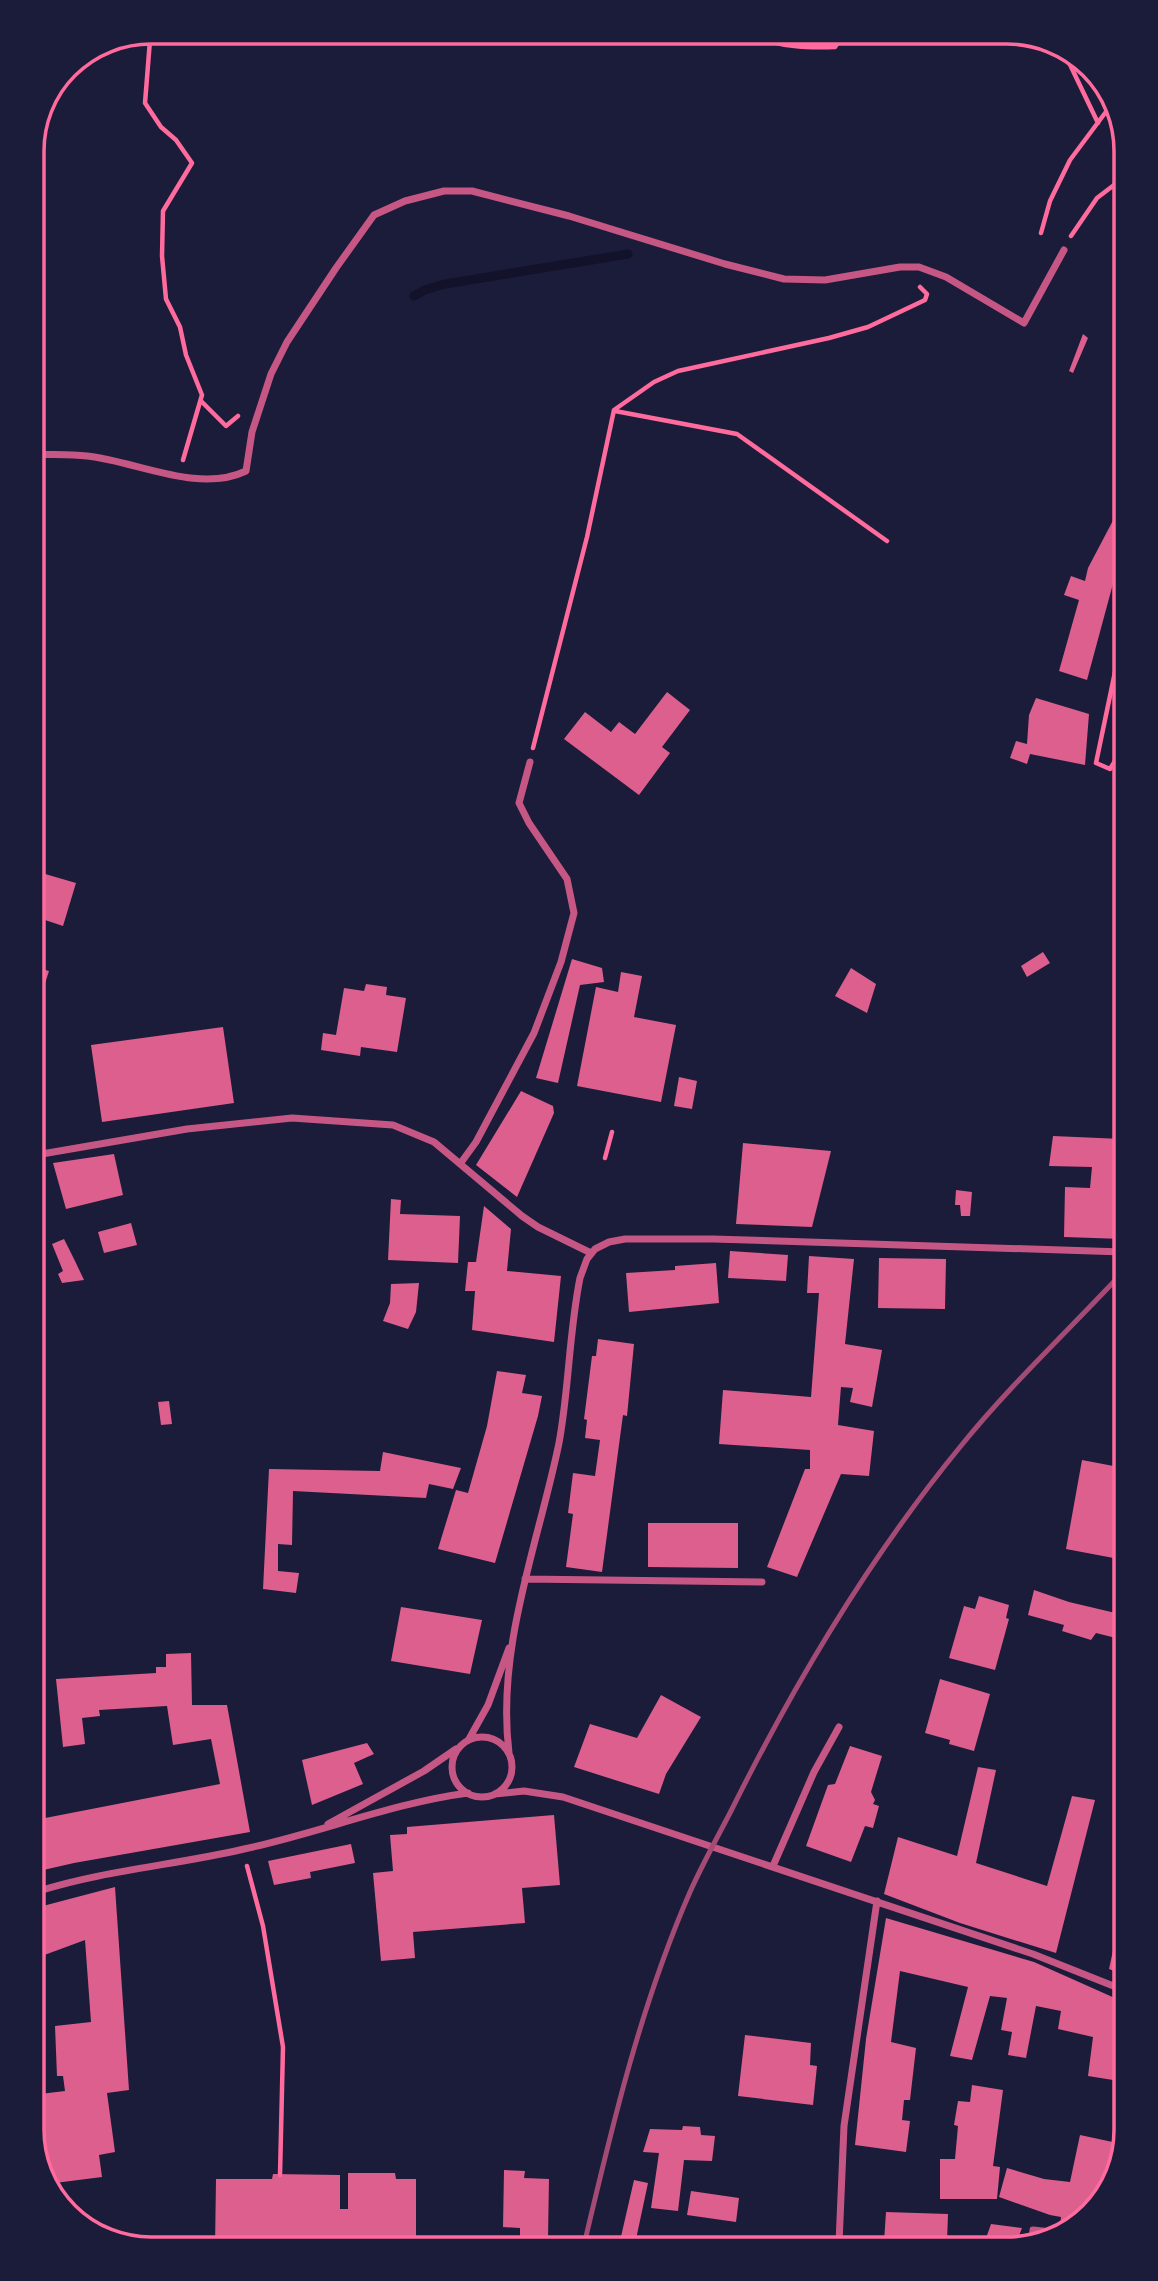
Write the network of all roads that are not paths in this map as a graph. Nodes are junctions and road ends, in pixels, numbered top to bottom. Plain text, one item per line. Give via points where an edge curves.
1 (1064, 250) road end
2 (44, 454) edge
3 (530, 762) dead end
4 (44, 1154) edge
5 (460, 1164) junction
6 (1114, 1252) edge
7 (591, 1253) junction
8 (525, 1579) junction
9 (762, 1583) dead end
10 (513, 1637) junction
11 (839, 1727) dead end
12 (468, 1740) junction
13 (461, 1745) junction
14 (509, 1753) junction
15 (468, 1793) junction
16 (495, 1794) junction
17 (315, 1831) junction
18 (773, 1866) junction
19 (44, 1890) edge
20 (877, 1902) junction
21 (1114, 1986) edge
22 (839, 2237) edge

1 - 2 street via 1024,323 946,277 919,267 825,280 784,279 556,212 472,191 443,191 374,215 351,247 287,342 271,374 252,432 246,471 232,478 178,477 88,456
3 - 5 street via 519,803 567,878 574,913 534,1033 477,1142
4 - 5 street via 187,1129 292,1118 393,1125 435,1142
5 - 7 street via 538,1227
6 - 7 street via 625,1239 603,1244
7 - 8 street via 578,1290 559,1441
8 - 9 street
8 - 10 street
10 - 12 street via 488,1705
10 - 14 street via 506,1719
11 - 18 street
12 - 13 street
12 - 14 street via 487,1737
13 - 15 street via 452,1770
13 - 17 street
14 - 16 street via 512,1772
15 - 16 street via 477,1797
15 - 17 street
16 - 18 street via 524,1791 563,1797
17 - 19 street
18 - 20 street
20 - 21 street
20 - 22 street via 844,2126

